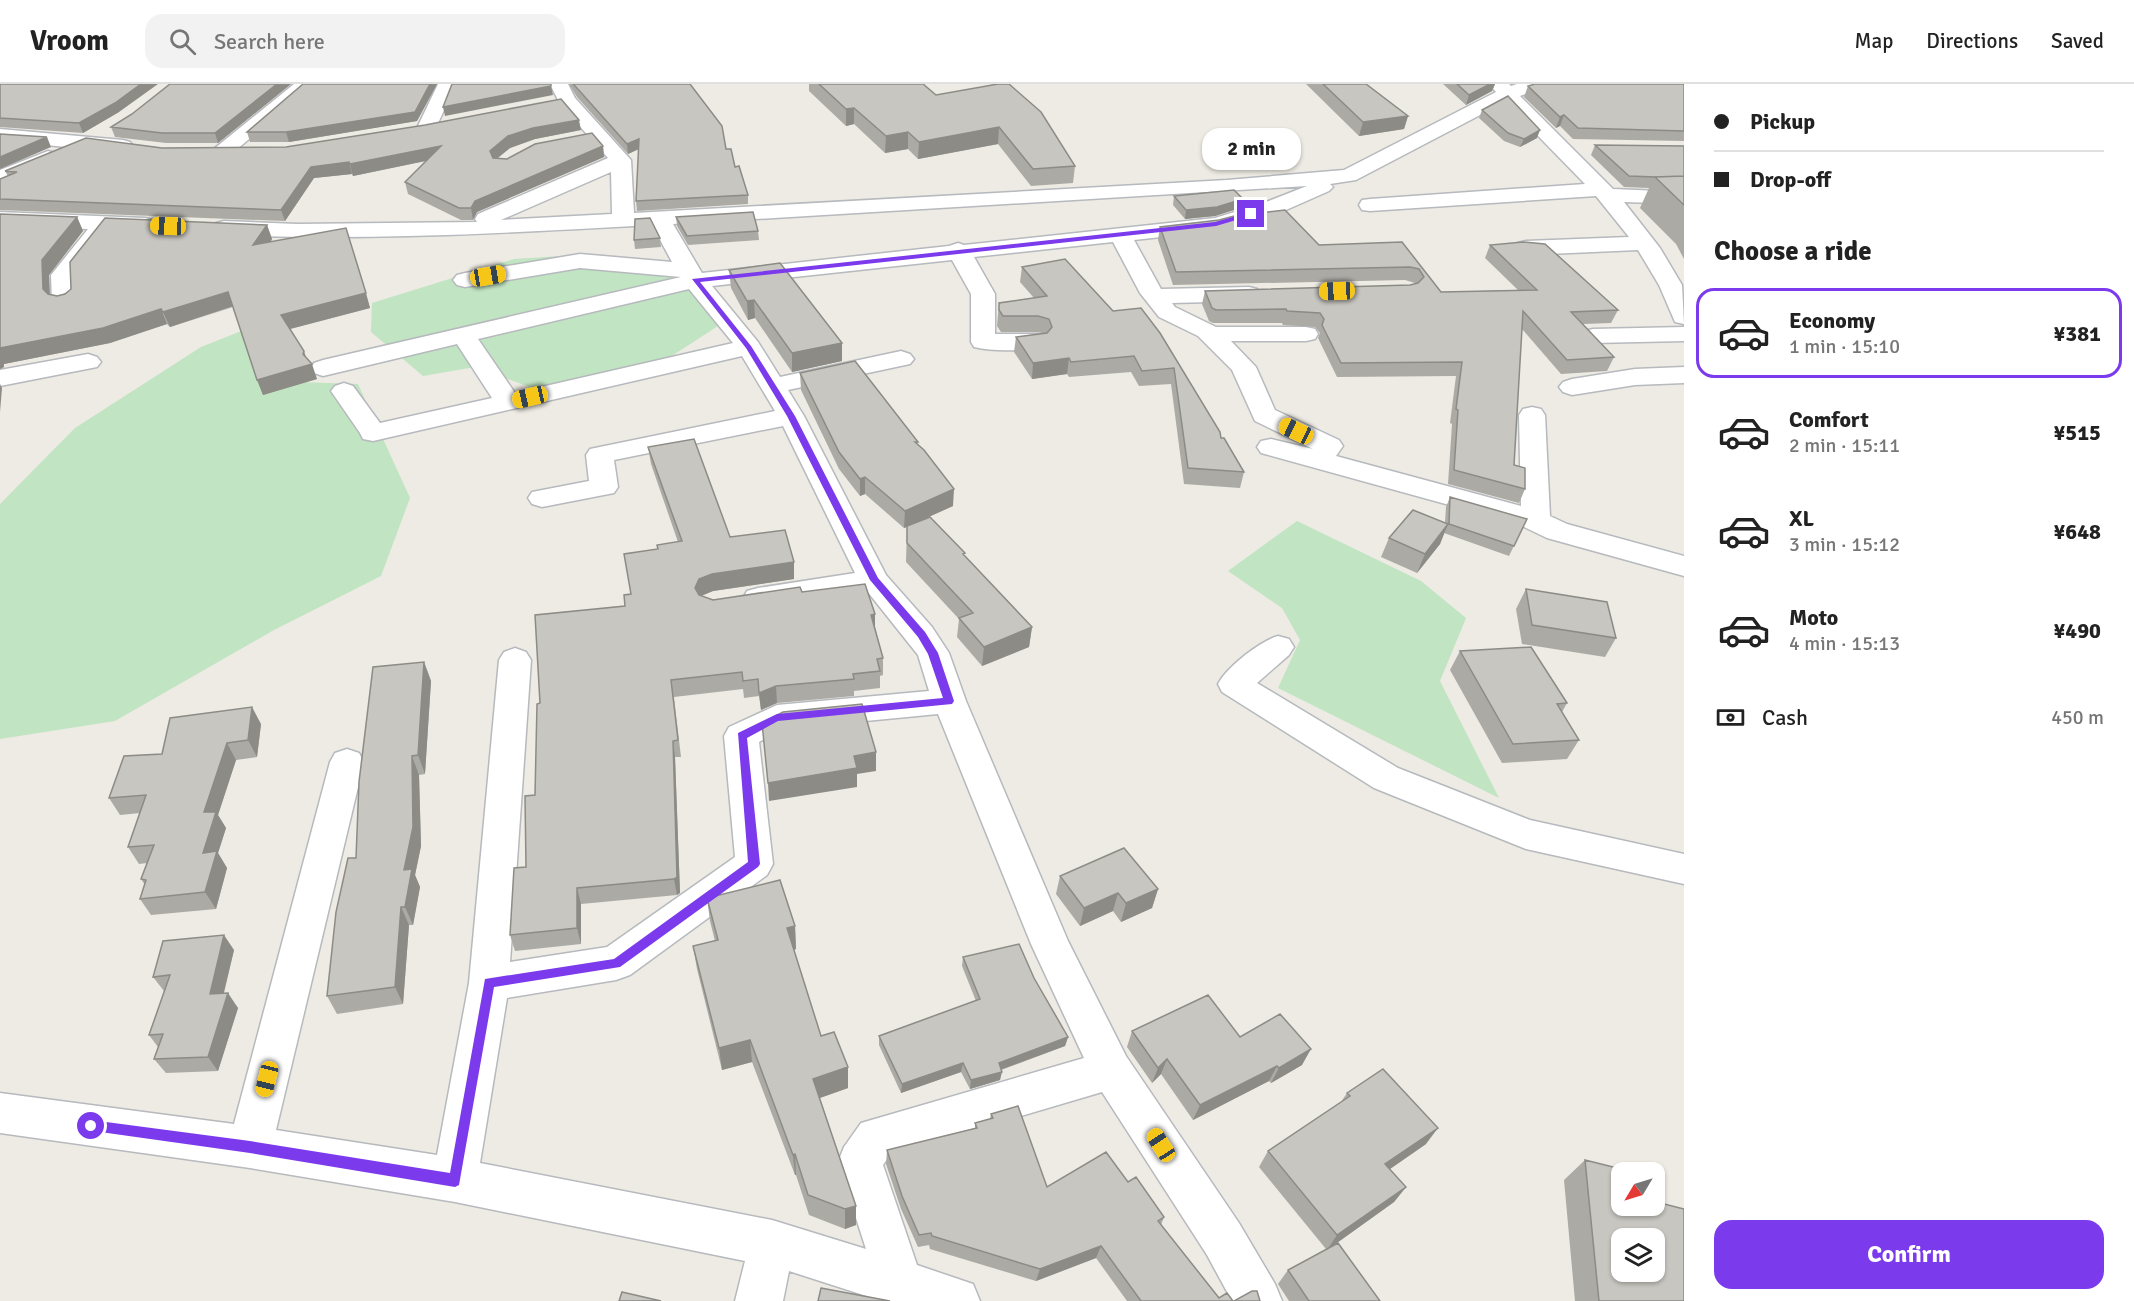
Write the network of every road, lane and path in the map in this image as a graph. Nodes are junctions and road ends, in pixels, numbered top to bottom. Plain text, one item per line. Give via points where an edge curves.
1 (305, 84) edge
2 (447, 84) edge
3 (1535, 84) edge
4 (1503, 89) edge
5 (563, 92) edge
6 (543, 105) edge
7 (450, 123) edge
8 (117, 124) edge
9 (427, 128) junction
10 (404, 131) edge
11 (0, 135) edge
12 (599, 135) junction
13 (575, 140) edge
14 (88, 141) junction
15 (1561, 147) junction
16 (144, 148) edge
17 (1594, 148) edge
18 (256, 151) edge
19 (200, 152) edge
20 (222, 152) junction
21 (621, 160) junction
22 (1349, 176) junction
23 (0, 178) edge
24 (1604, 192) junction
25 (1684, 198) edge
26 (1370, 205) dead end
27 (0, 219) edge
28 (623, 219) junction
29 (658, 219) junction
30 (104, 223) junction
31 (161, 225) edge
32 (206, 227) edge
33 (465, 229) junction
34 (1120, 234) junction
35 (1643, 243) junction
36 (1526, 248) edge
37 (957, 250) junction
38 (692, 275) junction
39 (465, 280) dead end
40 (1274, 293) edge
41 (1155, 296) junction
42 (64, 302) edge
43 (1684, 318) edge
44 (1210, 334) junction
45 (1306, 334) dead end
46 (1684, 334) edge
47 (463, 335) junction
48 (1593, 336) edge
49 (1036, 341) edge
50 (749, 347) junction
51 (901, 359) dead end
52 (88, 362) dead end
53 (323, 368) dead end
54 (1684, 375) edge
55 (0, 378) edge
56 (772, 386) junction
57 (1572, 387) dead end
58 (344, 391) dead end
59 (508, 402) junction
60 (1532, 415) dead end
61 (791, 416) junction
62 (1270, 447) dead end
63 (1320, 460) junction
64 (542, 498) dead end
65 (1536, 521) junction
66 (1684, 566) edge
67 (874, 580) junction
68 (726, 603) edge
69 (1278, 647) dead end
70 (515, 660) dead end
71 (949, 701) junction
72 (347, 762) dead end
73 (1684, 869) edge
74 (489, 983) junction
75 (1112, 1070) junction
76 (0, 1113) edge
77 (250, 1147) junction
78 (455, 1180) junction
79 (772, 1243) junction
80 (900, 1283) junction
81 (759, 1301) edge
82 (956, 1301) edge
83 (1258, 1301) edge

1 - 20 street
2 - 9 street
3 - 4 street
4 - 15 street
4 - 22 street via 1424,127
5 - 6 street
5 - 12 street
7 - 9 street
8 - 14 street
9 - 10 street
11 - 14 street
12 - 13 street
12 - 21 street
14 - 16 street
14 - 23 street
15 - 17 street
15 - 24 street
18 - 20 street
19 - 20 street
21 - 28 street
21 - 33 street
22 - 29 street
22 - 34 street via 1269,209 1216,224
24 - 25 street
24 - 26 street
24 - 35 street
27 - 30 street
28 - 29 street
28 - 33 street
29 - 38 street
30 - 31 street
30 - 42 street via 63,275
32 - 33 street via 297,231
34 - 37 street
34 - 41 street
35 - 36 street
35 - 43 street via 1679,302
37 - 38 street
37 - 49 street via 983,294 983,342
38 - 39 street via 580,261
38 - 47 street
38 - 50 street
40 - 41 street
41 - 44 street via 1167,312
44 - 45 street
44 - 63 street via 1243,368 1264,416 1329,446
46 - 48 street
47 - 53 street
47 - 59 street
50 - 56 street
50 - 59 street
51 - 56 street
52 - 55 street
54 - 57 street
56 - 61 street
58 - 59 street via 373,433
60 - 65 street
61 - 64 street via 600,455 604,487
61 - 67 street
62 - 63 street
63 - 65 street
65 - 66 street via 1557,531
67 - 68 street
67 - 71 street via 933,653
69 - 73 street via 1234,684 1386,778 1526,834
70 - 74 street
71 - 74 street via 777,717 741,736 754,864 616,963
71 - 75 street via 1050,944
72 - 77 street
74 - 78 street
75 - 80 street via 876,1138 860,1162
75 - 83 street via 1223,1239
76 - 77 street
77 - 78 street
78 - 79 street
79 - 80 street
79 - 81 street
80 - 82 street

